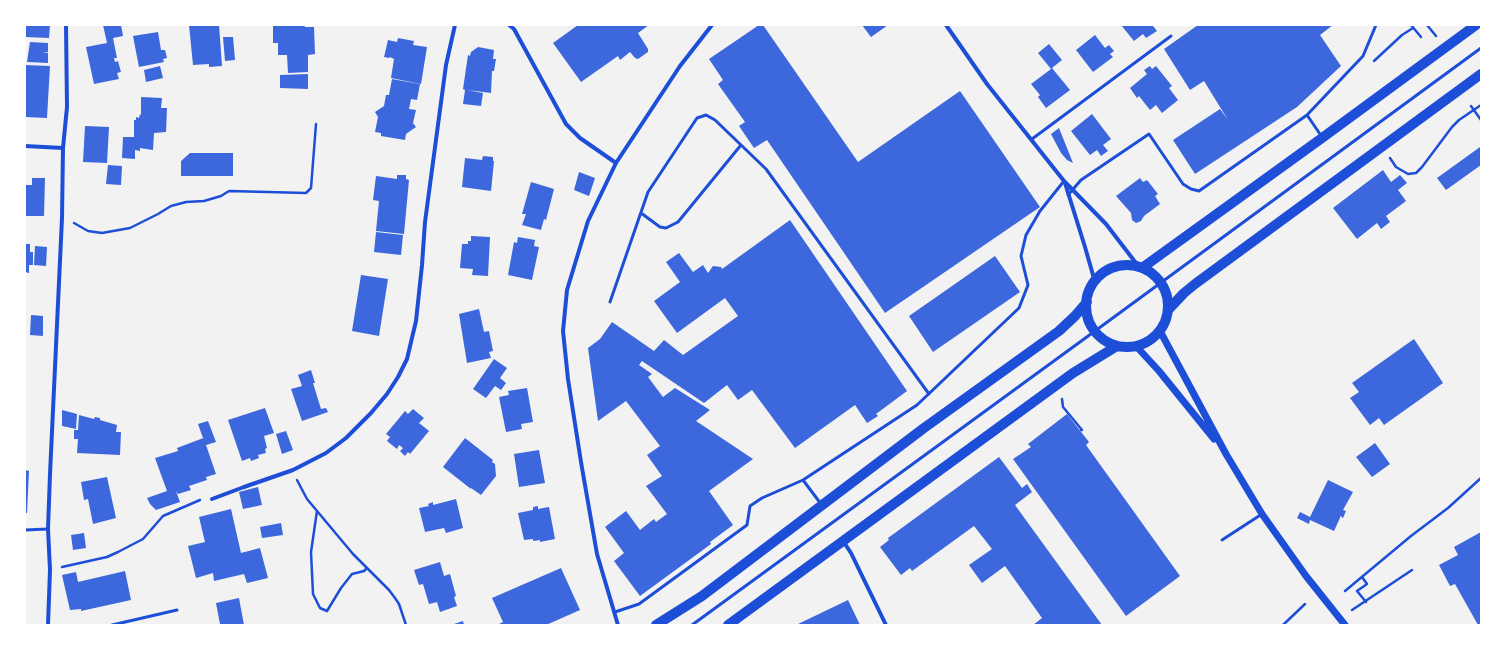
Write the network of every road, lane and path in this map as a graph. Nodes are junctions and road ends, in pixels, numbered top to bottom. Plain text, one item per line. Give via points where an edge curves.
1 (66, 25) edge
2 (455, 25) edge
3 (509, 25) edge
4 (712, 25) edge
5 (946, 25) edge
6 (1376, 25) edge
7 (1411, 25) edge
8 (1428, 25) edge
9 (1476, 25) edge
10 (1171, 36) dead end
11 (1421, 37) dead end
12 (1437, 37) dead end
13 (1481, 48) edge
14 (1481, 74) edge
15 (1481, 105) edge
16 (1471, 106) dead end
17 (1474, 110) junction
18 (1307, 115) junction
19 (1481, 120) edge
20 (316, 124) dead end
21 (1322, 138) junction
22 (1032, 139) junction
23 (741, 145) junction
24 (25, 146) edge
25 (63, 148) junction
26 (1390, 158) dead end
27 (616, 163) junction
28 (1064, 181) junction
29 (1072, 189) junction
30 (1068, 196) junction
31 (641, 214) junction
32 (62, 218) junction
33 (1140, 268) junction
34 (1095, 282) junction
35 (1160, 283) junction
36 (610, 302) dead end
37 (1087, 302) junction
38 (1168, 310) junction
39 (1095, 331) junction
40 (1160, 331) junction
41 (1117, 346) junction
42 (1136, 346) junction
43 (928, 394) junction
44 (1062, 398) dead end
45 (1080, 430) dead end
46 (1226, 454) junction
47 (293, 470) junction
48 (1481, 478) edge
49 (803, 480) junction
50 (212, 499) joint
51 (822, 506) junction
52 (317, 510) junction
53 (1262, 514) junction
54 (48, 529) junction
55 (25, 530) edge
56 (1222, 540) dead end
57 (842, 541) junction
58 (59, 568) dead end
59 (367, 568) junction
60 (1412, 570) dead end
61 (1362, 577) junction
62 (1345, 592) dead end
63 (1366, 602) junction
64 (1305, 604) dead end
65 (177, 610) dead end
66 (1352, 610) dead end
67 (615, 612) junction
68 (48, 625) edge
69 (112, 625) edge
70 (406, 625) edge
71 (618, 625) edge
72 (656, 625) edge
73 (692, 625) edge
74 (728, 625) edge
75 (886, 625) edge
76 (1283, 625) edge
77 (1345, 625) edge

1 - 25 street
2 - 47 street via 446,65 425,222 416,321 407,359 387,394 359,425 326,453
3 - 27 street via 514,29 566,124 580,138
4 - 27 street via 680,66
5 - 22 street via 987,84
6 - 18 lane via 1363,56
7 - 11 path
8 - 12 path
9 - 21 main road
10 - 22 lane
13 - 35 lane
14 - 38 main road via 1195,284
15 - 17 path
16 - 17 path
17 - 19 path
17 - 26 path via 1452,127 1416,172 1408,174 1396,167
18 - 21 lane
18 - 29 lane via 1200,191 1183,184 1149,134 1081,180
20 - 32 path via 311,188 306,193 229,192 204,201 171,206 130,228 102,233 88,231
21 - 33 main road
22 - 28 street
23 - 31 lane via 678,222 666,228 660,227
23 - 31 lane via 706,115 697,118 648,192
23 - 43 lane via 766,169
24 - 25 street
25 - 32 street
27 - 67 street via 588,221 576,257 567,290 564,331 569,387 595,539 606,589
28 - 29 street
28 - 30 street
28 - 43 lane via 1040,211 1026,235 1021,256 1028,285 1019,308
29 - 30 lane
29 - 33 street via 1106,224
30 - 34 street
31 - 36 lane
32 - 54 street
33 - 34 main road via 1129,266 1110,270
33 - 35 main road via 1156,277
34 - 37 main road
35 - 38 main road via 1167,296
35 - 39 lane
37 - 39 main road via 1089,318
37 - 51 main road via 1059,331 924,428
38 - 40 main road
39 - 41 main road
39 - 73 lane
40 - 42 main road via 1149,341
40 - 46 street
41 - 42 main road
41 - 57 main road via 1073,374
42 - 46 street
43 - 49 lane via 917,405
44 - 45 path via 1063,407
46 - 53 street
47 - 50 street
47 - 52 path via 307,499
48 - 61 path
49 - 51 lane
49 - 67 lane via 750,506 747,525 639,604
50 - 58 path via 209,497 163,516 143,539 118,552
51 - 72 main road via 702,596
52 - 59 path
52 - 59 path via 311,552 313,594 320,608 327,611 352,574 364,572
53 - 56 lane
53 - 77 street
54 - 55 lane
54 - 68 street
57 - 74 main road
57 - 75 street via 851,553
59 - 70 path via 395,598
60 - 63 path
61 - 62 path
61 - 63 path via 1367,584 1357,591
63 - 66 path
64 - 76 path
65 - 69 lane
67 - 71 street

